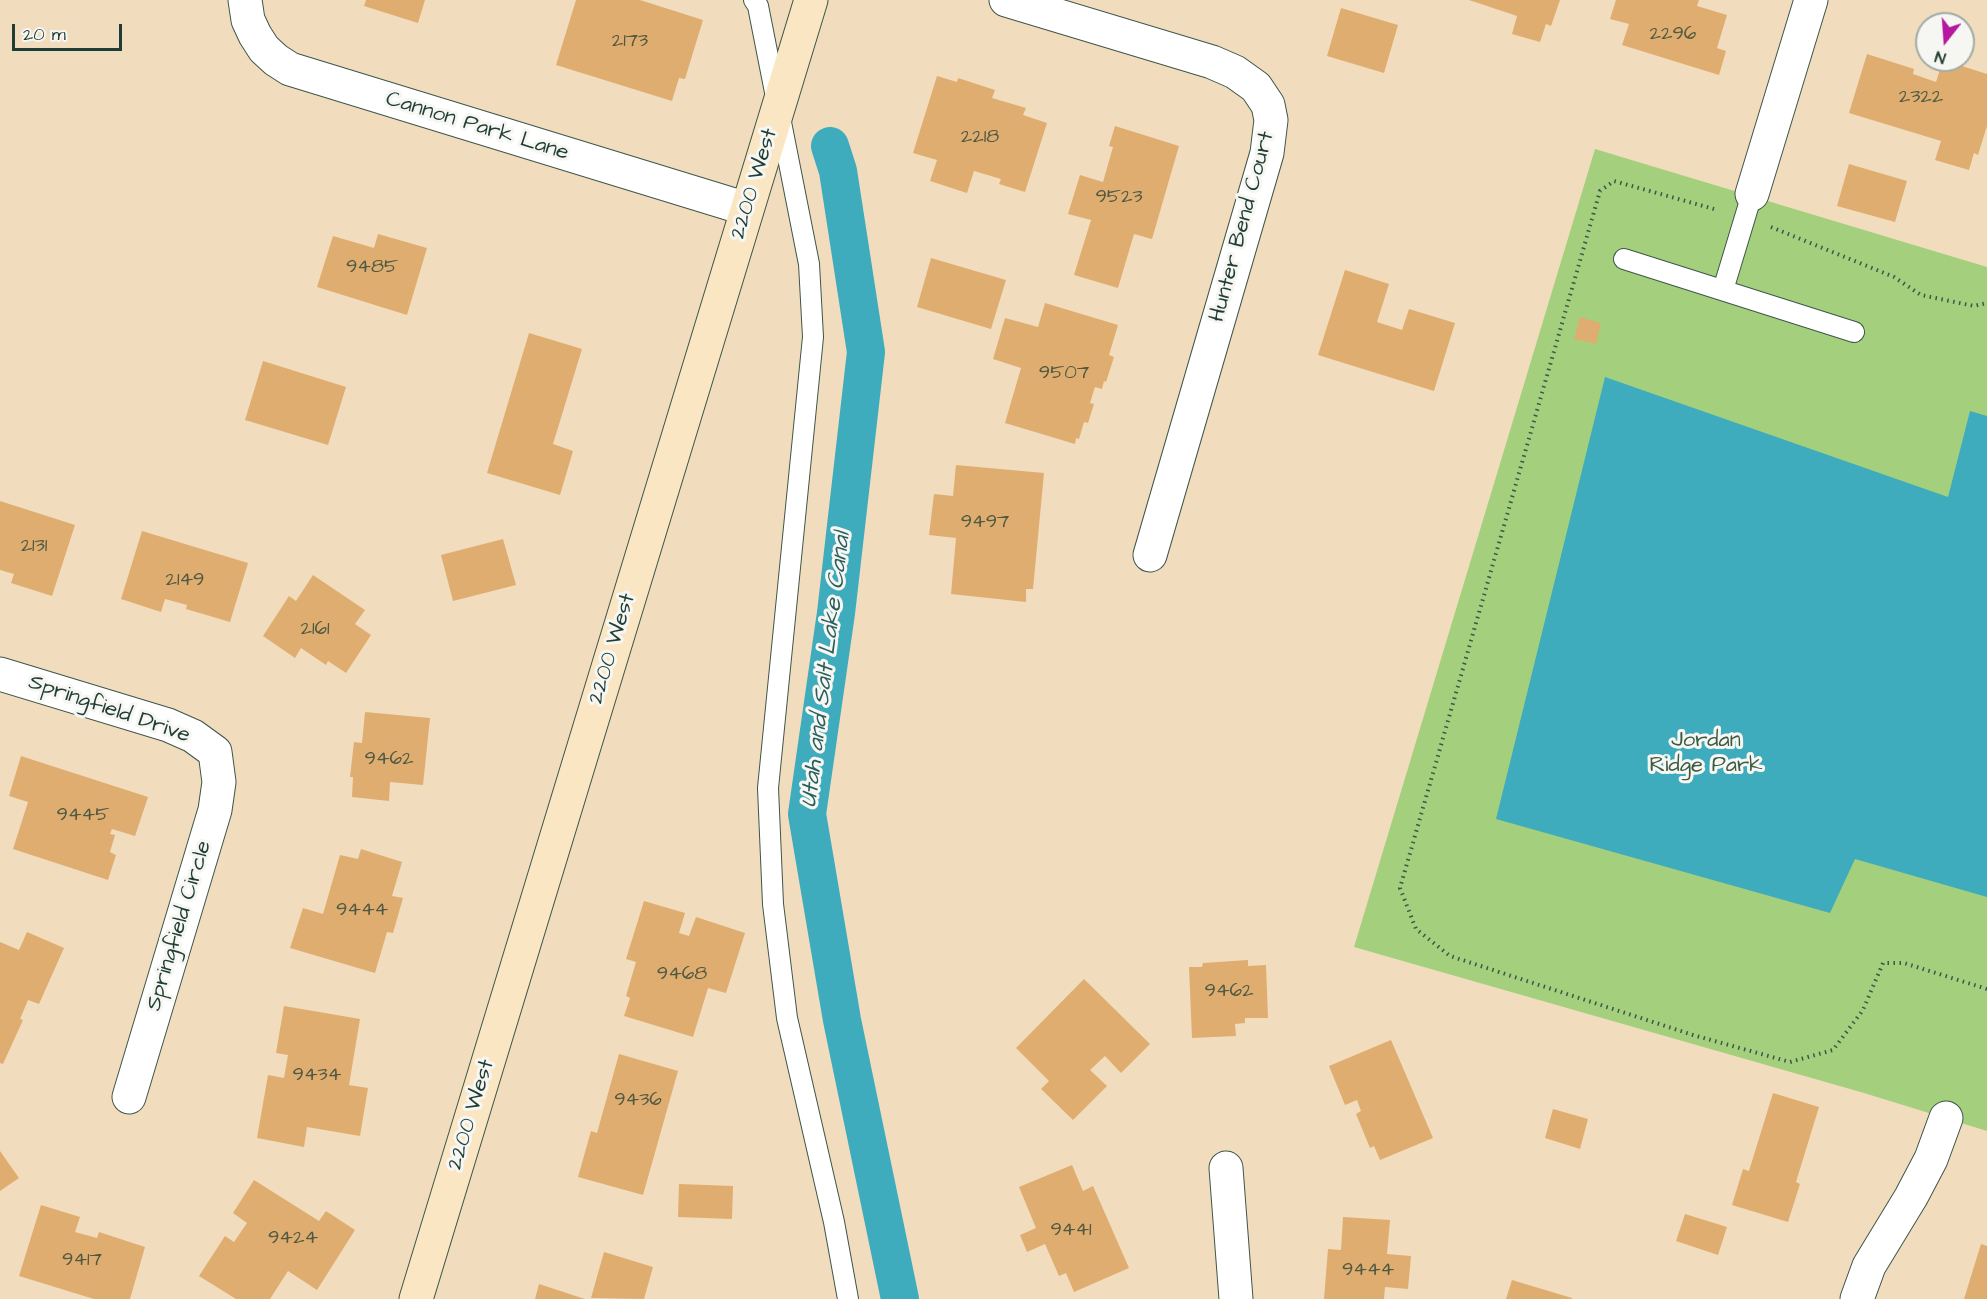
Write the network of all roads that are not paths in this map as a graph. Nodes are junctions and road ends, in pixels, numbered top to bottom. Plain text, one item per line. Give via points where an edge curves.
1 (245, 0) edge
2 (754, 0) edge
3 (811, 0) edge
4 (1006, 0) edge
5 (1811, 0) edge
6 (778, 108) junction
7 (1752, 194) joint
8 (747, 209) junction
9 (1624, 259) dead end
10 (1723, 290) junction
11 (1854, 332) dead end
12 (1150, 555) dead end
13 (0, 674) edge
14 (215, 752) joint
15 (129, 1097) dead end
16 (1946, 1118) dead end
17 (1226, 1168) dead end
18 (416, 1299) edge
19 (848, 1299) edge
20 (1236, 1299) edge
21 (1857, 1299) edge

1 - 8 street, Cannon Park Lane via 248,20 264,49 290,69
2 - 6 lane
3 - 6 street, 2200 West
4 - 12 street, Hunter Bend Court via 1212,62 1256,87 1268,105 1271,120 1267,153
5 - 7 street
6 - 8 street, 2200 West
6 - 19 lane via 809,264 813,337 768,788 773,904 787,1018
7 - 10 lane
8 - 18 street, 2200 West
9 - 10 lane
10 - 11 lane
13 - 14 street, Springfield Drive via 168,725 194,736
14 - 15 street, Springfield Circle via 219,782 215,810
16 - 21 street via 1931,1159 1869,1266
17 - 20 street

